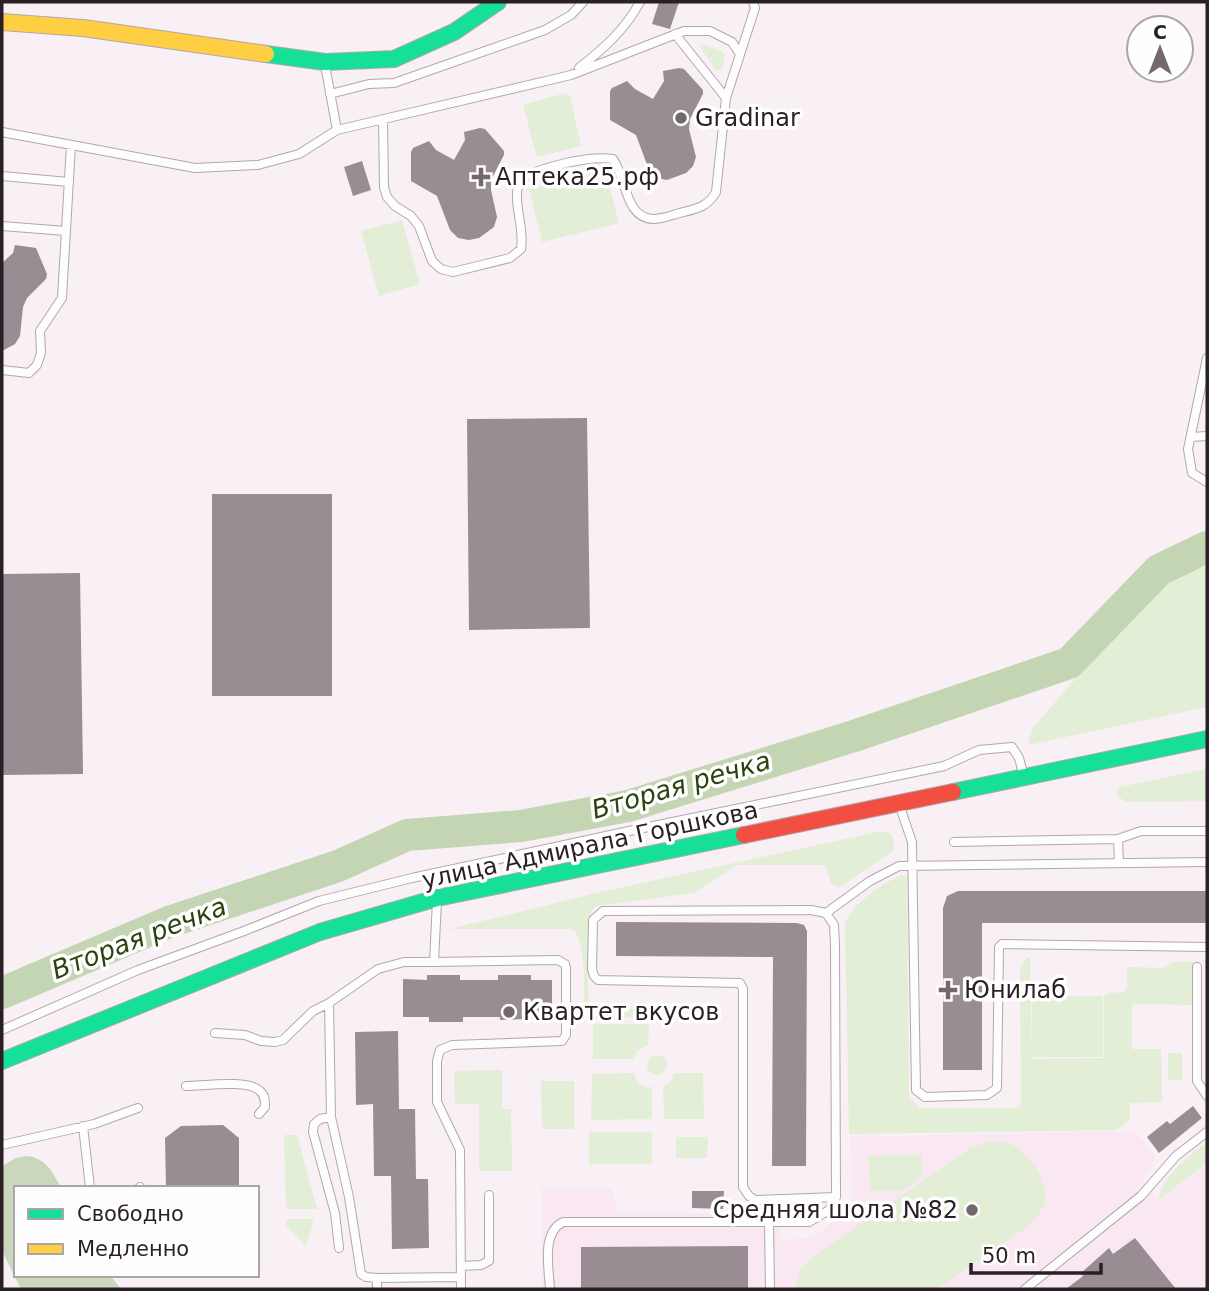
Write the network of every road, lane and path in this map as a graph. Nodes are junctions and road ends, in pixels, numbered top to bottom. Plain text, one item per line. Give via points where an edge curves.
1 (498, 2) edge
2 (583, 2) edge
3 (640, 2) edge
4 (753, 2) edge
5 (2, 22) edge
6 (675, 34) junction
7 (740, 54) junction
8 (325, 62) junction
9 (571, 75) junction
10 (330, 94) junction
11 (726, 99) junction
12 (383, 120) junction
13 (337, 130) junction
14 (2, 132) edge
15 (72, 145) junction
16 (2, 176) edge
17 (69, 182) junction
18 (2, 226) edge
19 (66, 231) junction
20 (1207, 358) edge
21 (2, 370) edge
22 (1207, 436) edge
23 (1191, 437) junction
24 (1207, 482) edge
25 (1207, 739) edge
26 (1024, 778) junction
27 (899, 804) junction
28 (1207, 831) edge
29 (1118, 839) junction
30 (954, 842) dead end
31 (1207, 862) edge
32 (1118, 863) junction
33 (914, 865) junction
34 (437, 898) junction
35 (825, 913) junction
36 (1207, 947) edge
37 (434, 962) junction
38 (1197, 967) dead end
39 (329, 1003) junction
40 (2, 1030) edge
41 (215, 1033) dead end
42 (2, 1061) edge
43 (186, 1086) dead end
44 (1207, 1096) edge
45 (138, 1108) dead end
46 (259, 1114) dead end
47 (331, 1117) junction
48 (83, 1126) junction
49 (1207, 1132) edge
50 (2, 1145) edge
51 (90, 1186) edge
52 (489, 1195) dead end
53 (836, 1197) junction
54 (769, 1222) junction
55 (339, 1248) dead end
56 (461, 1266) junction
57 (461, 1277) junction
58 (377, 1278) junction
59 (377, 1289) edge
60 (461, 1289) edge
61 (550, 1289) edge
62 (770, 1289) edge
63 (1025, 1289) edge

1 - 8 main road via 454,32 394,59
2 - 10 lane via 545,30 445,67 394,83
3 - 9 lane via 606,46
4 - 7 lane
5 - 8 main road
6 - 7 lane via 710,31 732,42
6 - 9 lane
6 - 11 lane
7 - 11 lane
8 - 10 lane
9 - 12 lane
10 - 13 lane
11 - 12 lane via 716,192 704,207 654,219 641,216 633,208 613,159 600,157 532,173 520,179 515,191 524,235 522,249 510,258 453,272 432,261 419,226 387,197
12 - 13 lane
13 - 15 lane via 299,154 258,165 195,168
14 - 15 lane
15 - 17 lane
16 - 17 lane
17 - 19 lane
18 - 19 lane
19 - 21 lane via 62,298 40,331 37,365 29,373
20 - 23 lane
22 - 23 lane
23 - 24 lane via 1192,473
25 - 26 main road, улица Адмирала Горшкова
26 - 27 main road, улица Адмирала Горшкова
26 - 40 lane via 1012,747 979,750 944,766 318,901 138,970
27 - 33 lane via 912,842
27 - 34 main road, улица Адмирала Горшкова
28 - 29 lane via 1140,831
29 - 30 lane
29 - 32 lane
31 - 32 lane
32 - 33 lane
33 - 35 lane via 886,872
33 - 36 lane via 916,1090 925,1097 986,1095 997,1088 1002,944
34 - 37 lane
34 - 42 main road, улица Адмирала Горшкова via 308,937
35 - 53 lane via 834,925 835,944
35 - 53 lane via 603,911 593,920 592,969 598,980 740,983 743,1187 755,1199
37 - 39 lane via 378,968
37 - 56 lane via 558,960 566,968 566,1035 562,1041 452,1045 440,1051 436,1061 436,1102 460,1150
38 - 44 lane via 1197,1081
39 - 41 lane via 313,1011 283,1040
39 - 47 lane
43 - 46 lane via 248,1085 264,1097 265,1107
45 - 48 lane
47 - 55 lane via 314,1124 313,1132 335,1213
47 - 58 lane via 361,1274
48 - 50 lane
48 - 51 lane
49 - 63 lane via 1176,1156 1141,1196
52 - 56 lane via 489,1261
53 - 54 lane via 829,1210 809,1222
54 - 61 lane via 564,1222 552,1230 549,1241
54 - 62 lane
56 - 57 lane
57 - 58 lane
57 - 60 lane
58 - 59 lane

